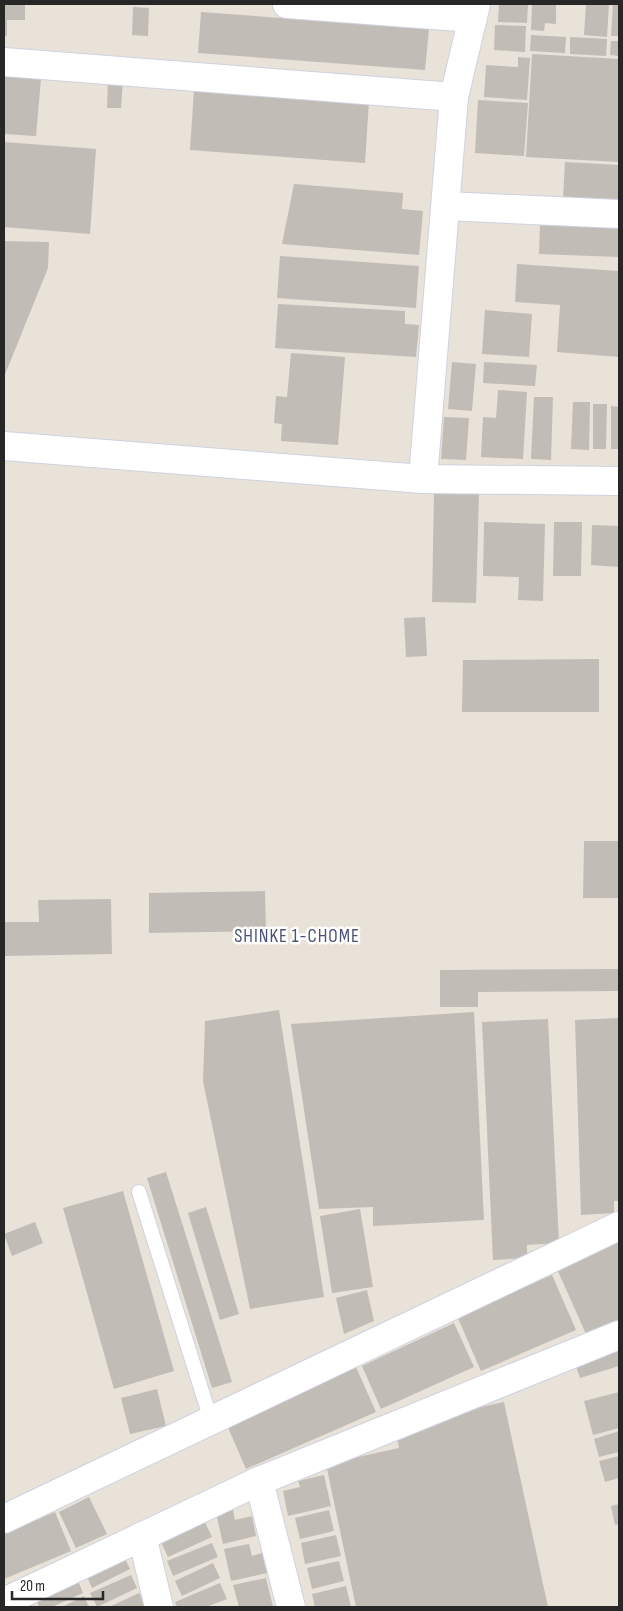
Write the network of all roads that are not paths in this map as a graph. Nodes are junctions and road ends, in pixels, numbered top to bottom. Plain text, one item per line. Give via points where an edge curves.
1 (287, 4) edge
2 (474, 11) edge
3 (4, 62) edge
4 (454, 97) junction
5 (446, 206) junction
6 (619, 214) edge
7 (4, 446) edge
8 (423, 479) junction
9 (619, 481) edge
10 (139, 1192) dead end
11 (619, 1226) edge
12 (619, 1335) edge
13 (211, 1420) junction
14 (259, 1480) junction
15 (4, 1519) edge
16 (142, 1536) junction
17 (15, 1601) edge
18 (159, 1607) edge
19 (291, 1607) edge

1 - 2 street
2 - 4 street
3 - 4 street
4 - 5 street
5 - 6 street
5 - 8 street
7 - 8 street
8 - 9 street
10 - 13 lane
11 - 13 street
12 - 14 street
13 - 15 street
14 - 16 street
14 - 19 street
16 - 17 street
16 - 18 street

